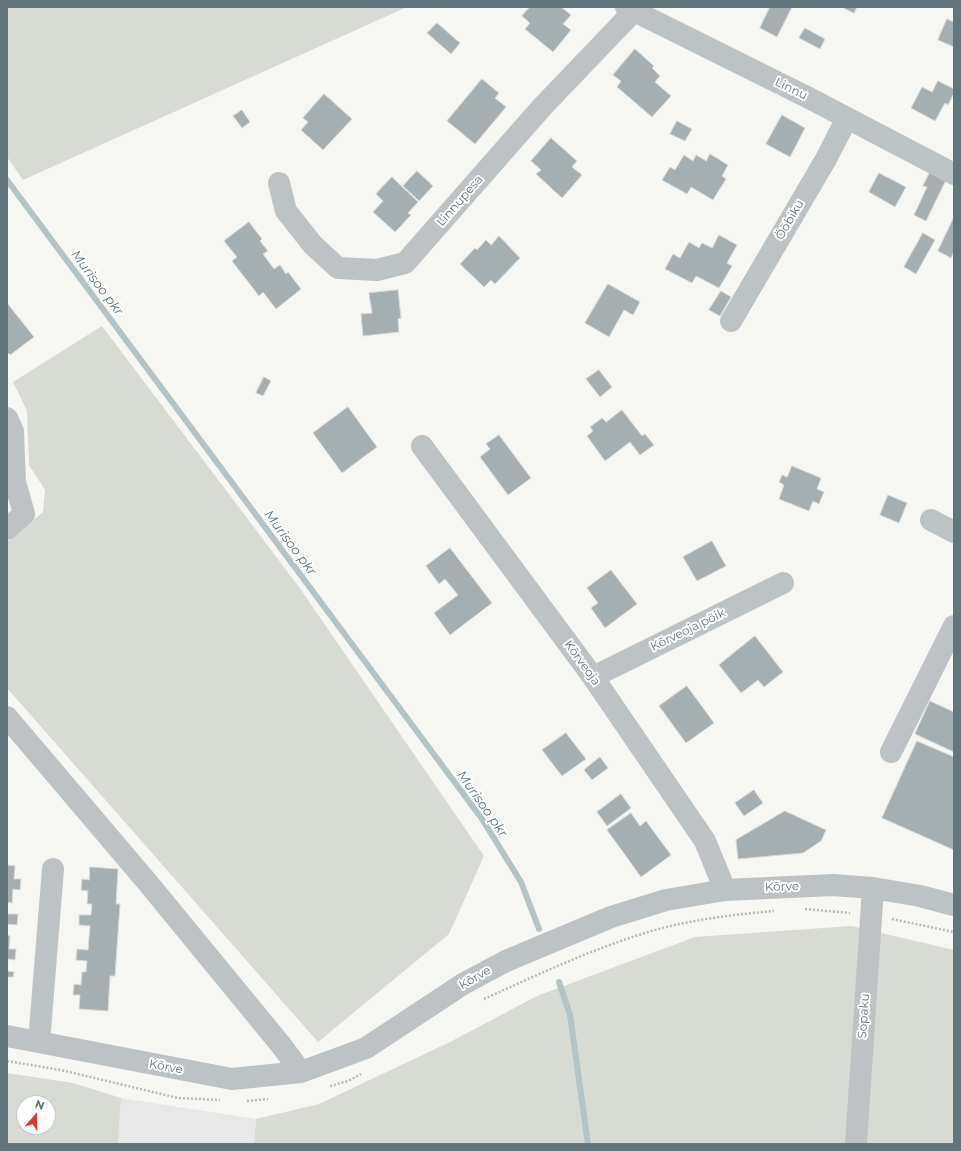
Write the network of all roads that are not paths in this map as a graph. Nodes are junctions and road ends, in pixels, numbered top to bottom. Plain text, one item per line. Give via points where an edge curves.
1 (630, 9) edge
2 (847, 118) junction
3 (954, 174) edge
4 (279, 183) dead end
5 (731, 321) dead end
6 (7, 418) edge
7 (422, 446) dead end
8 (931, 520) dead end
9 (7, 529) edge
10 (954, 532) edge
11 (783, 584) dead end
12 (954, 626) edge
13 (593, 678) junction
14 (7, 718) edge
15 (891, 752) dead end
16 (53, 869) dead end
17 (873, 888) junction
18 (725, 890) junction
19 (954, 905) edge
20 (7, 1036) edge
21 (39, 1042) junction
22 (301, 1072) junction
23 (856, 1144) edge

1 - 2 street, Linnu
1 - 4 street, Linnupesa via 405,263 377,270 338,268 313,245 286,211
2 - 3 street, Linnu
2 - 5 street, Ööbiku via 826,159
6 - 9 street via 13,431 14,482 24,514
7 - 13 street, Kõrveoja
8 - 10 street
11 - 13 street, Kõrveoja põik
12 - 15 street
13 - 18 street, Kõrveoja via 705,841
14 - 22 street via 158,895 281,1044
16 - 21 street
17 - 18 street, Kõrve via 833,885
17 - 19 street, Kõrve
17 - 23 street, Sopaku
18 - 22 street, Kõrve via 666,900 611,917 506,961 463,984 366,1048
20 - 21 street, Kõrve
21 - 22 street, Kõrve via 232,1079

